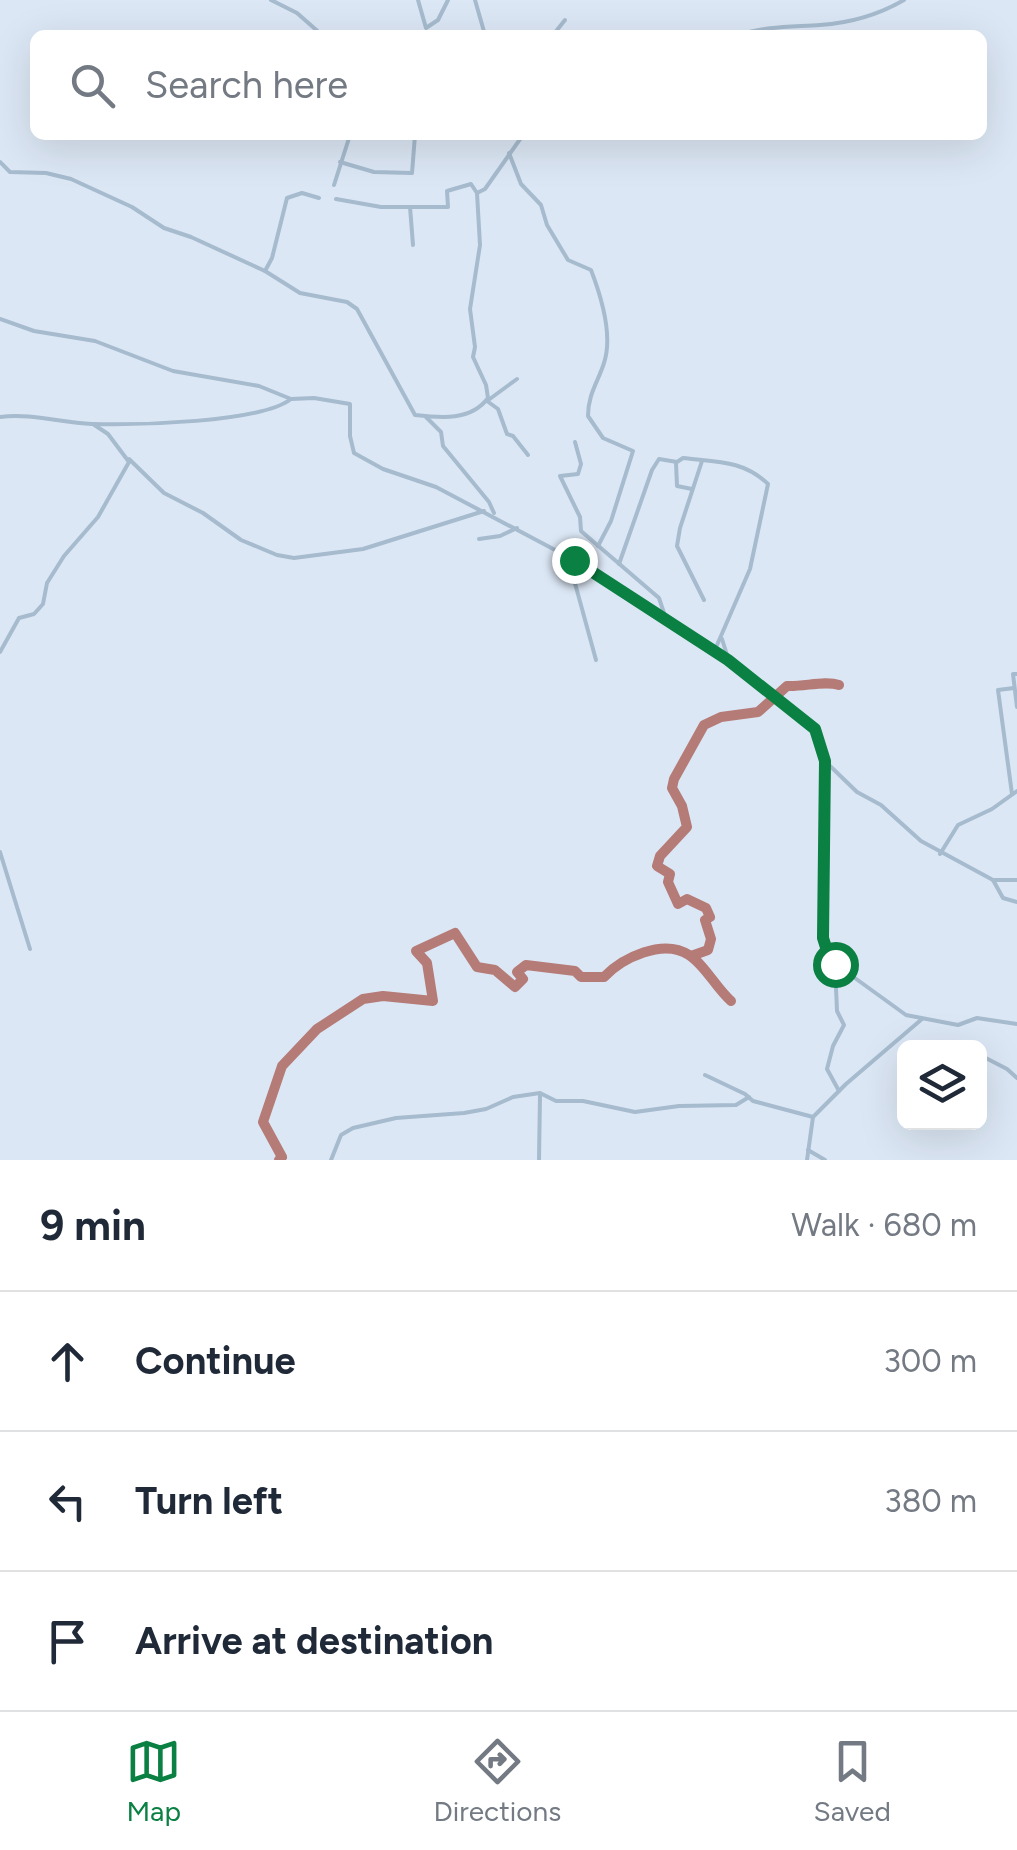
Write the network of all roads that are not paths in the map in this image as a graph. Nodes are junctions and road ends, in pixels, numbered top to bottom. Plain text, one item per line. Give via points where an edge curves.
1 (271, 0) edge
2 (418, 0) edge
3 (448, 0) edge
4 (475, 0) edge
5 (904, 0) edge
6 (566, 20) dead end
7 (426, 28) joint
8 (316, 30) edge
9 (484, 30) edge
10 (557, 30) edge
11 (753, 30) edge
12 (348, 140) edge
13 (415, 140) edge
14 (519, 140) edge
15 (509, 153) junction
16 (0, 162) edge
17 (340, 162) junction
18 (334, 185) dead end
19 (477, 193) junction
20 (319, 198) dead end
21 (336, 198) dead end
22 (410, 207) junction
23 (412, 245) dead end
24 (265, 271) junction
25 (0, 319) edge
26 (517, 379) dead end
27 (291, 399) junction
28 (487, 401) junction
29 (417, 415) junction
30 (0, 416) edge
31 (93, 424) junction
32 (575, 442) dead end
33 (528, 455) dead end
34 (129, 460) junction
35 (702, 460) junction
36 (677, 462) junction
37 (692, 490) junction
38 (484, 511) junction
39 (494, 516) junction
40 (517, 528) junction
41 (479, 539) dead end
42 (598, 546) junction
43 (574, 560) junction
44 (619, 564) junction
45 (704, 600) dead end
46 (665, 616) junction
47 (722, 639) junction
48 (0, 652) edge
49 (714, 652) junction
50 (596, 660) dead end
51 (728, 660) junction
52 (1017, 674) edge
53 (1014, 688) junction
54 (1017, 707) edge
55 (825, 761) junction
56 (1014, 792) edge
57 (0, 852) edge
58 (940, 854) junction
59 (993, 880) junction
60 (1017, 880) edge
61 (1017, 902) edge
62 (30, 949) dead end
63 (835, 964) junction
64 (923, 1018) junction
65 (1017, 1024) edge
66 (987, 1059) edge
67 (706, 1075) dead end
68 (1017, 1078) edge
69 (839, 1091) junction
70 (540, 1093) junction
71 (749, 1097) junction
72 (813, 1118) junction
73 (808, 1150) junction
74 (331, 1160) edge
75 (539, 1160) edge
76 (807, 1160) edge
77 (825, 1160) edge

1 - 8 street
2 - 7 street
3 - 7 street
4 - 9 street
5 - 11 street via 878,14 826,25
6 - 10 street
12 - 17 street
13 - 17 street via 412,173
14 - 15 street
15 - 19 street
15 - 42 street via 520,184 541,205 568,260 590,270 599,295 607,350 588,416 612,444 633,451
16 - 24 street via 10,172 71,179
17 - 18 street
19 - 22 street via 471,184 447,191 448,207
19 - 28 street via 472,357
20 - 24 street via 287,198
21 - 22 street
22 - 23 street
24 - 29 street via 300,293 358,309
25 - 27 street
26 - 28 street
27 - 31 street via 241,415
27 - 38 street via 350,404 354,452
28 - 29 street via 450,419
28 - 33 street
29 - 39 street via 441,432 443,446
30 - 31 street
31 - 34 street
32 - 42 street via 578,474 560,476 581,530
34 - 38 street via 164,494 277,556 363,549
34 - 48 street via 98,516 47,583 43,604 20,618
35 - 36 street
35 - 37 street
35 - 47 street via 743,466 768,484 750,569
36 - 37 street via 676,486
36 - 44 street via 659,459 652,470
37 - 45 street via 678,546
38 - 39 street
39 - 40 street
40 - 41 street
40 - 43 street
42 - 44 street
43 - 46 street
43 - 50 street
44 - 46 street via 659,598
46 - 49 street
47 - 49 street
47 - 51 street
49 - 51 street
51 - 55 street via 815,729
52 - 53 street
53 - 54 street
53 - 56 street via 998,690
55 - 58 street
55 - 63 street via 823,938
56 - 58 street via 958,825
57 - 62 street
58 - 59 street
59 - 60 street
59 - 61 street via 1003,898
63 - 64 street via 906,1015
63 - 69 street via 844,1026 827,1069
64 - 65 street
64 - 69 street
66 - 68 street
67 - 71 street
69 - 72 street
70 - 71 street via 635,1112 736,1105
70 - 74 street via 486,1109 353,1128 340,1135
70 - 75 street
71 - 72 street
72 - 73 street
73 - 76 street
73 - 77 street

